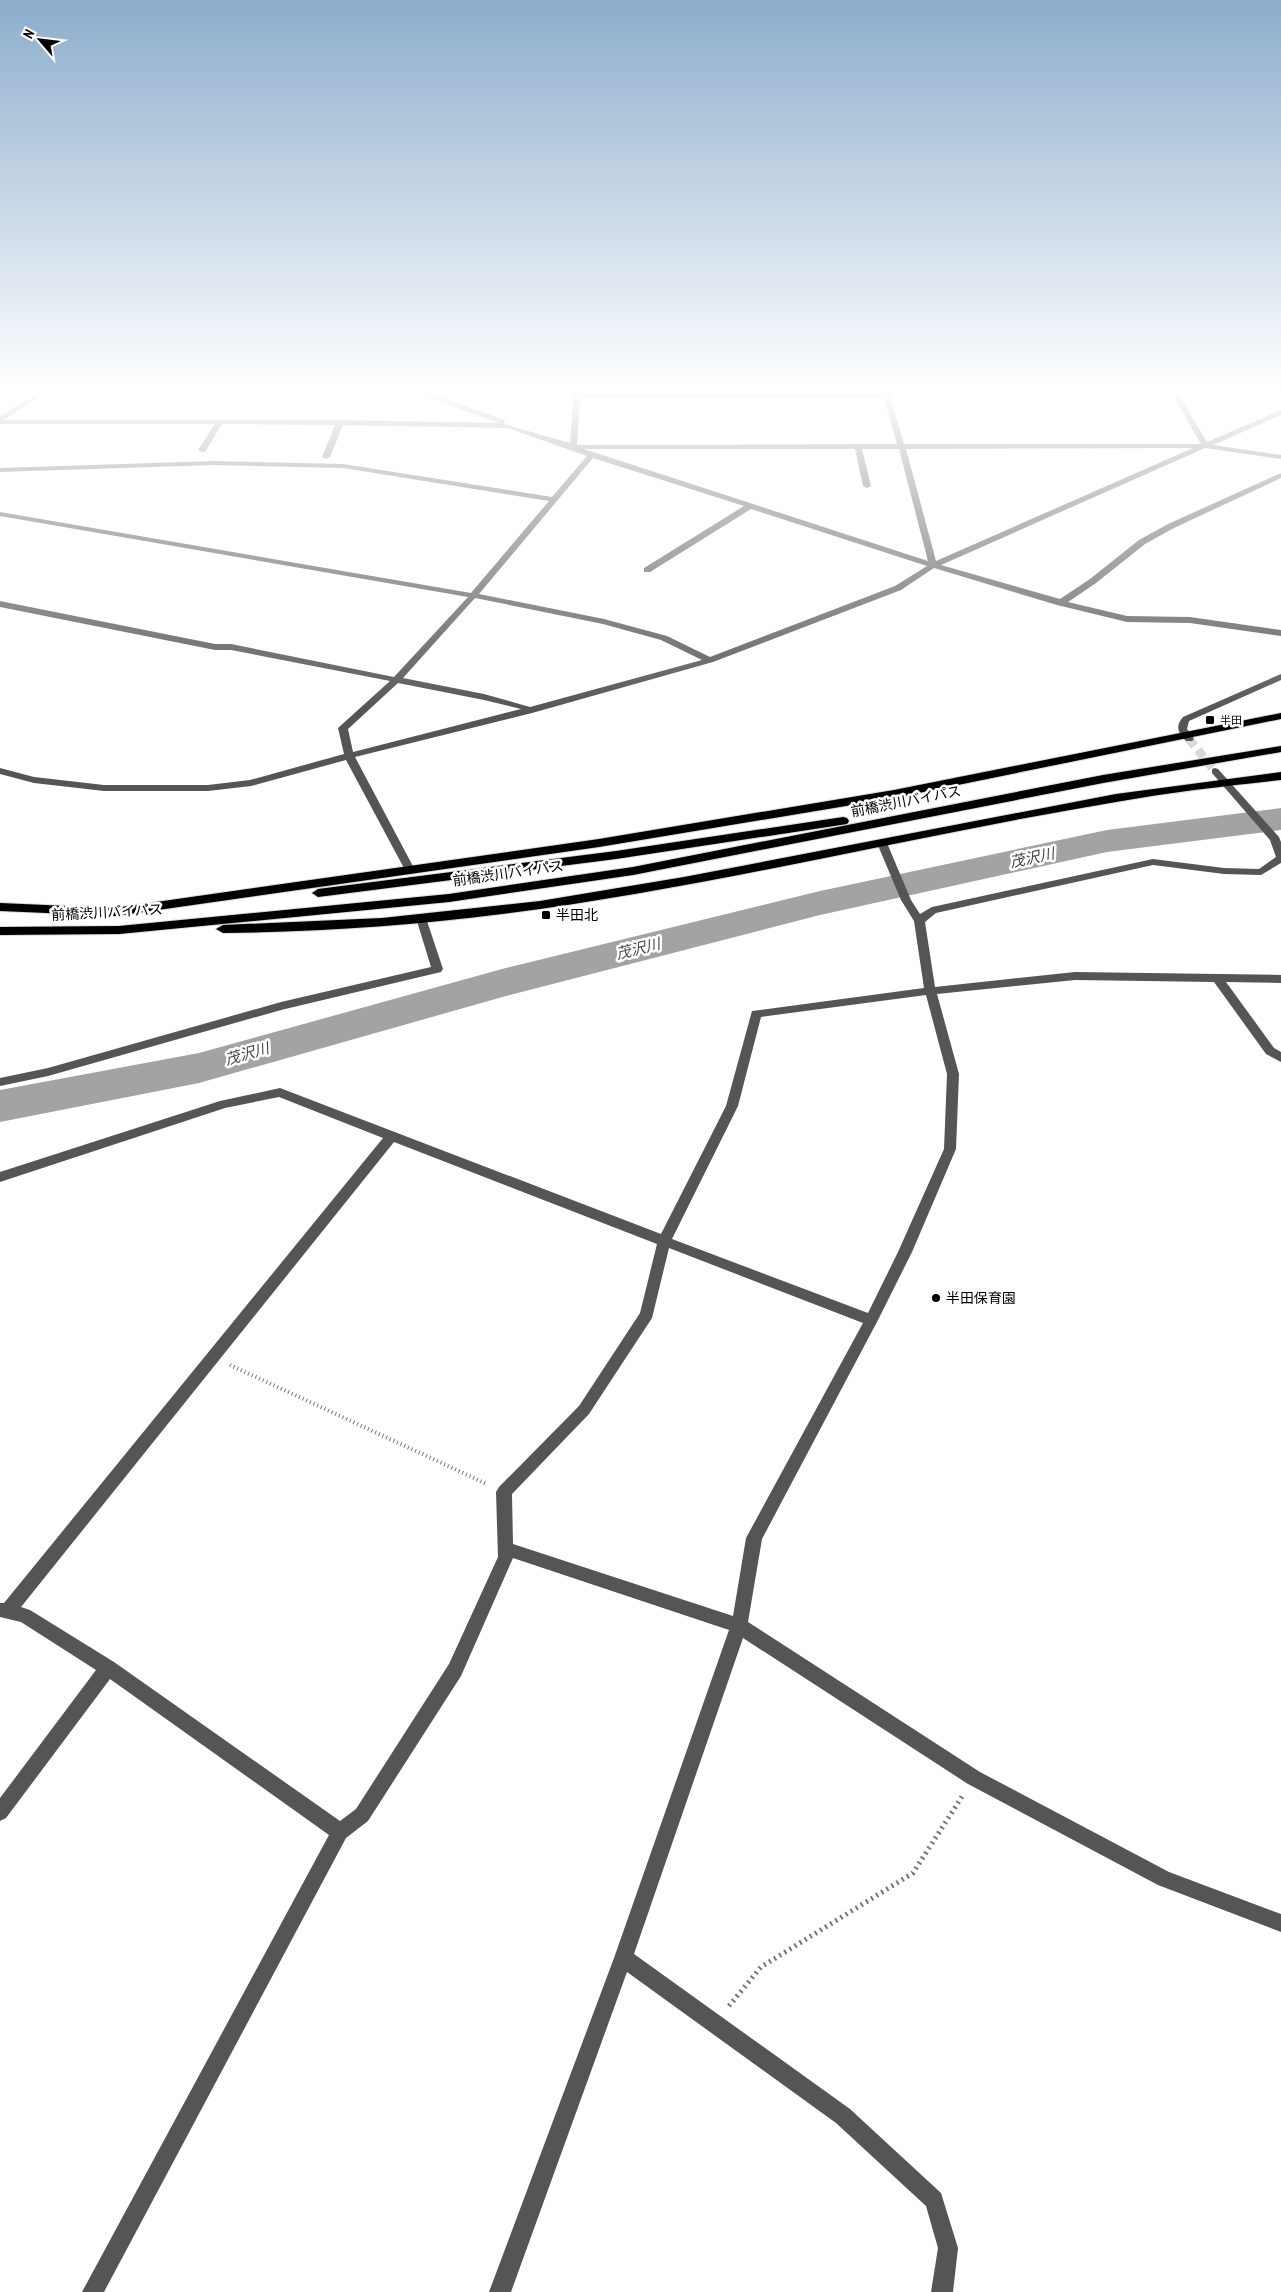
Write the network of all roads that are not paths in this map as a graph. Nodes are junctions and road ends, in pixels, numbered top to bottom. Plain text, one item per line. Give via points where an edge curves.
1 (535, 497) edge
2 (557, 497) edge
3 (722, 497) edge
4 (915, 497) edge
5 (1089, 497) edge
6 (1234, 497) edge
7 (554, 500) junction
8 (750, 506) junction
9 (0, 514) edge
10 (933, 565) junction
11 (647, 570) dead end
12 (474, 596) junction
13 (1060, 602) junction
14 (0, 604) edge
15 (1281, 633) edge
16 (710, 660) junction
17 (1281, 677) edge
18 (396, 680) junction
19 (529, 710) junction
20 (1281, 716) edge
21 (1187, 737) junction
22 (1281, 749) edge
23 (349, 756) junction
24 (0, 771) edge
25 (1215, 771) tunnel mouth
26 (1281, 776) edge
27 (1225, 784) junction
28 (1015, 796) junction
29 (882, 843) junction
30 (410, 870) junction
31 (0, 907) edge
32 (106, 913) junction
33 (421, 918) junction
34 (918, 921) junction
35 (120, 930) junction
36 (0, 931) edge
37 (62, 932) junction
38 (0, 937) edge
39 (1219, 980) junction
40 (1281, 980) edge
41 (930, 991) junction
42 (1281, 1058) edge
43 (0, 1082) edge
44 (392, 1136) junction
45 (0, 1177) edge
46 (664, 1241) junction
47 (871, 1320) junction
48 (505, 1548) junction
49 (4, 1610) edge
50 (739, 1626) junction
51 (108, 1668) junction
52 (0, 1812) edge
53 (340, 1832) junction
54 (1281, 1923) edge
55 (623, 1958) junction
56 (93, 2292) edge
57 (500, 2292) edge
58 (942, 2292) edge

1 - 7 street
2 - 7 street
3 - 8 street
4 - 10 street
5 - 10 street
6 - 13 street via 1142,542 1093,581
7 - 12 street
8 - 10 street
8 - 11 street
9 - 12 street
10 - 13 street
10 - 16 street via 898,588
12 - 16 street via 604,622 664,638
12 - 18 street
13 - 15 street via 1127,619 1190,620
14 - 18 street
16 - 19 street
17 - 21 street via 1190,716 1182,723
18 - 19 street via 484,697
18 - 23 street via 343,728
19 - 23 street
20 - 21 highway
21 - 30 highway via 894,794
22 - 28 highway, 前橋渋川バイパス
23 - 24 street via 251,784 208,788 104,788 34,780
23 - 30 street
25 - 27 street
26 - 27 highway
27 - 29 highway via 1117,798
27 - 34 street via 1275,839 1281,858 1261,872 1153,862 932,910
28 - 32 highway, 前橋渋川バイパス via 446,878
28 - 35 highway, 前橋渋川バイパス via 633,871 449,898
29 - 33 highway via 634,891 536,906
29 - 34 street
30 - 32 highway
31 - 32 highway, 前橋渋川バイパス
33 - 35 highway via 273,928
33 - 43 street via 437,968 281,1006 48,1072
34 - 41 street
35 - 37 highway, 前橋渋川バイパス
36 - 37 highway, 前橋渋川バイパス
37 - 38 highway
39 - 40 street
39 - 41 street via 1075,976
39 - 42 street via 1270,1052
41 - 46 street via 756,1014 732,1106
41 - 47 street via 953,1074 950,1149
44 - 45 street via 280,1092 224,1104
44 - 46 street
44 - 49 street
46 - 47 street
46 - 48 street via 647,1314 584,1410 504,1492
47 - 50 street via 754,1538
48 - 50 street
48 - 53 street via 506,1557 455,1670 362,1815
49 - 51 street via 24,1615
50 - 54 street via 974,1778 1164,1879
50 - 55 street
51 - 52 street
51 - 53 street
53 - 56 street
55 - 57 street
55 - 58 street via 843,2116 934,2200 948,2248

